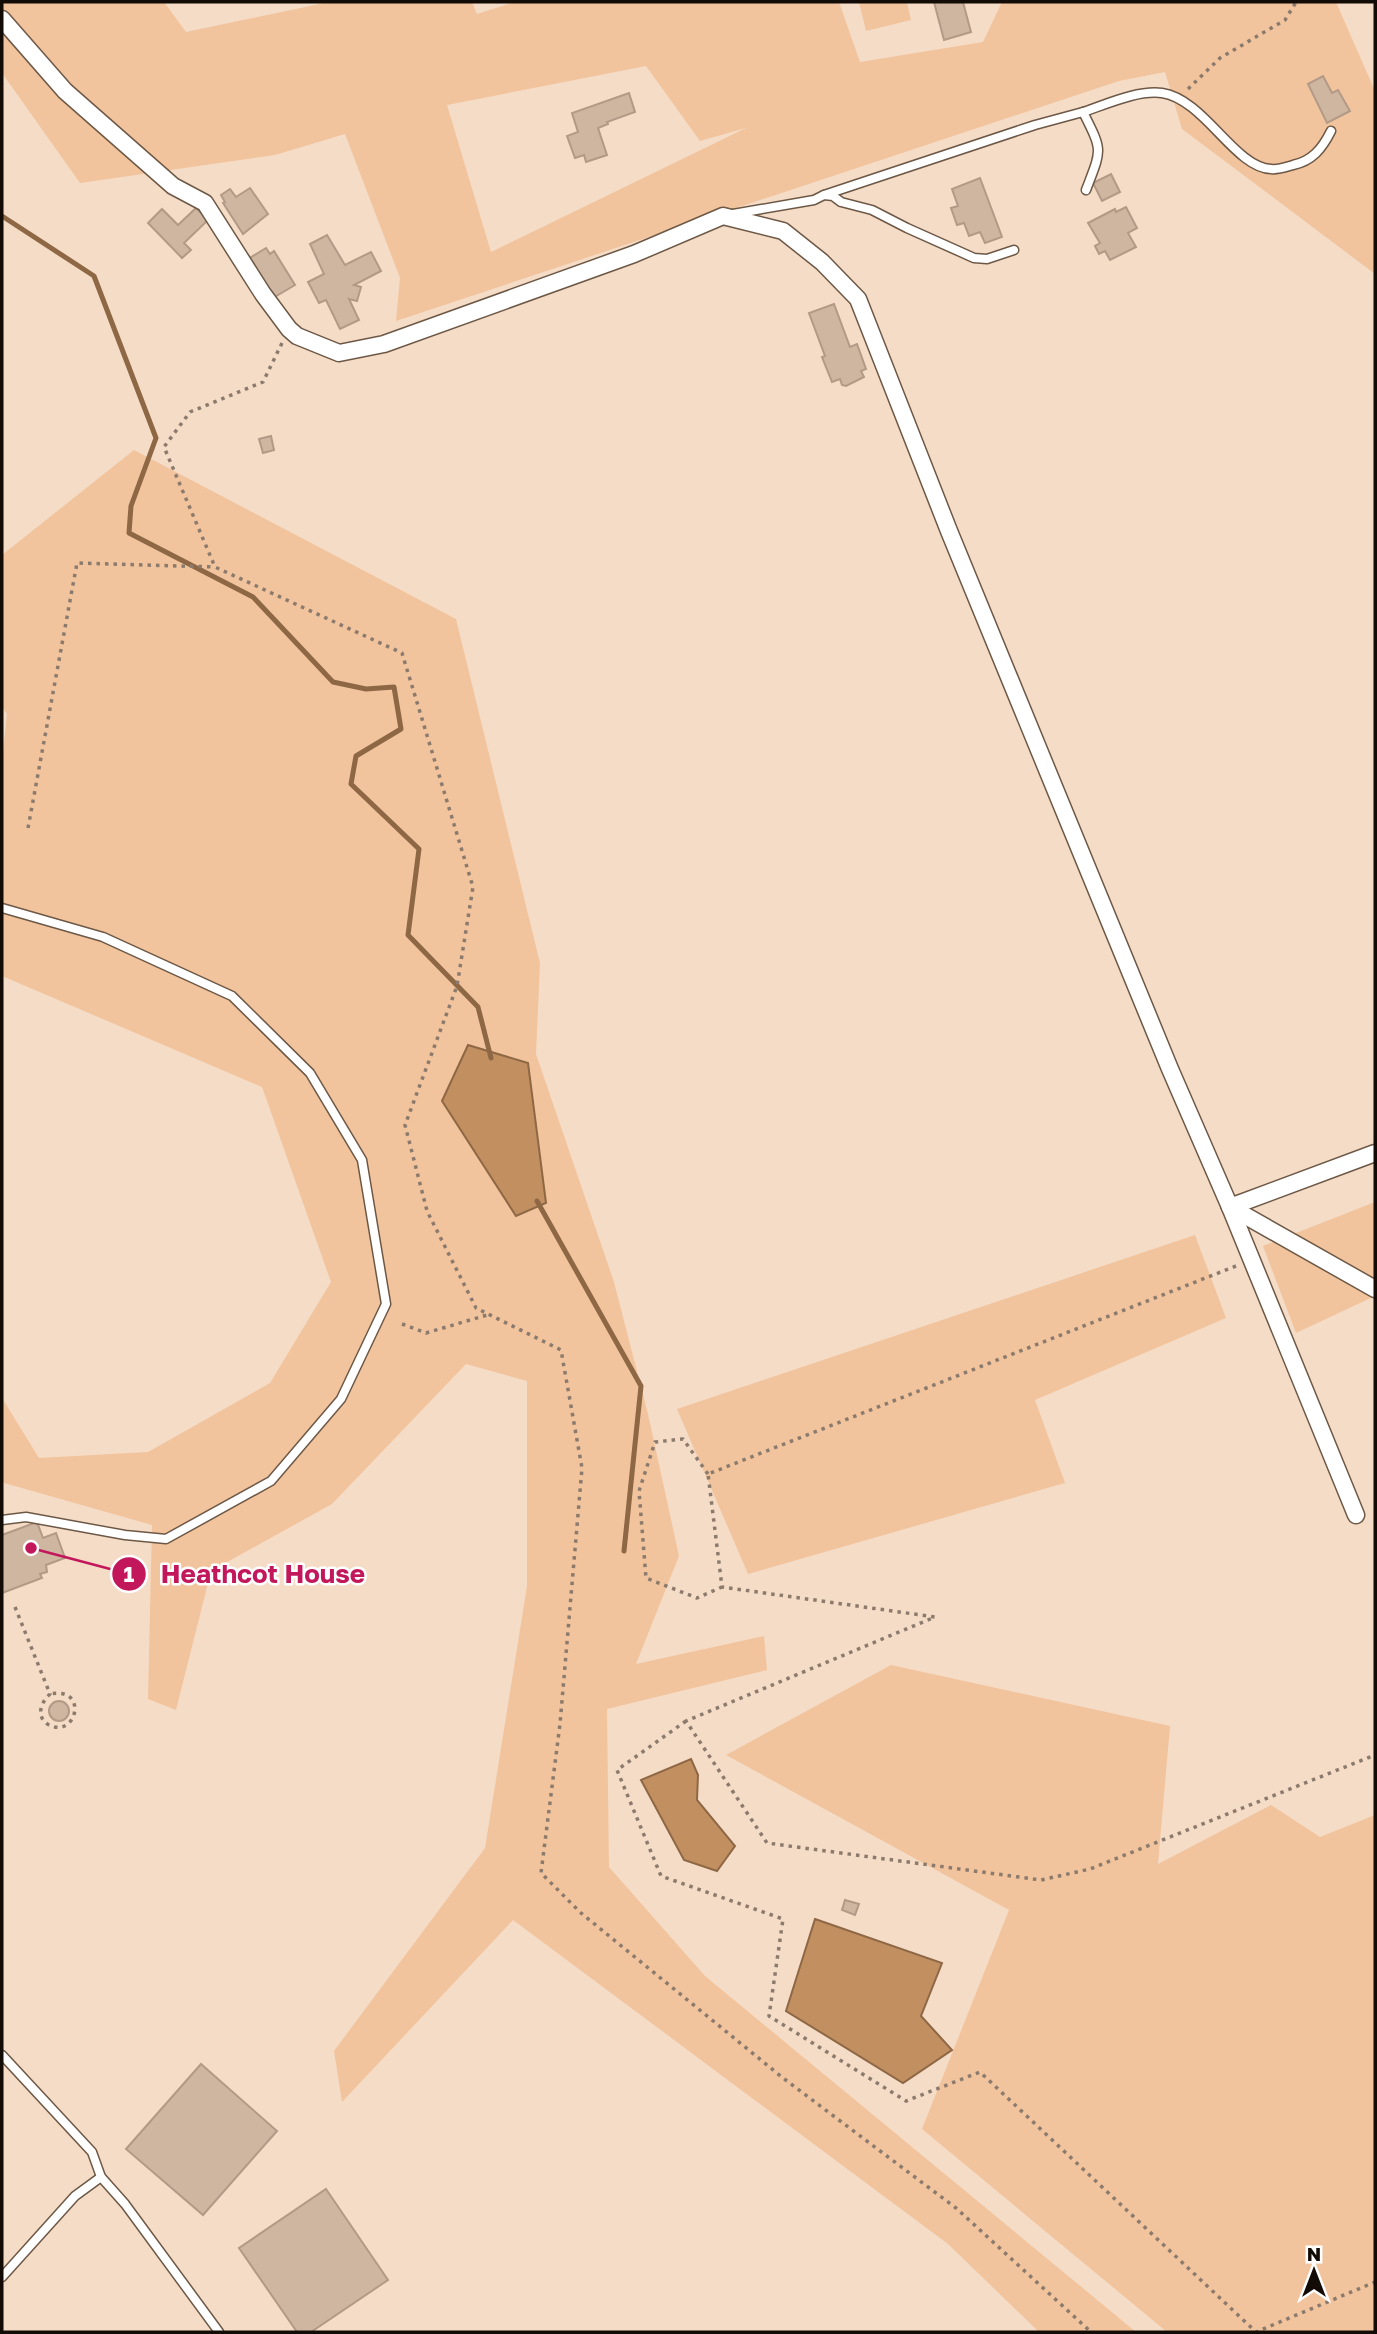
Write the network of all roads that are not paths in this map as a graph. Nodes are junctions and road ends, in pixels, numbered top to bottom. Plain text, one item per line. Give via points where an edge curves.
1 (2, 19) edge
2 (1083, 112) junction
3 (1331, 131) dead end
4 (1086, 190) dead end
5 (824, 195) junction
6 (723, 216) junction
7 (1014, 250) dead end
8 (2, 908) edge
9 (1375, 1153) edge
10 (1230, 1207) junction
11 (1375, 1289) edge
12 (1356, 1515) dead end
13 (2, 1520) edge
14 (2, 2055) edge
15 (101, 2177) junction
16 (2, 2277) edge
17 (219, 2332) edge

1 - 6 street via 65,91 173,186 205,203 289,329 339,353 384,344 634,254
2 - 3 lane via 1148,93 1164,93 1194,108 1242,155 1272,170 1307,162 1324,146
2 - 4 lane via 1100,154
2 - 5 lane
5 - 6 lane
5 - 7 lane via 872,210 974,258 987,259
6 - 10 street via 783,230 858,299 964,569
8 - 13 lane via 103,937 232,996 310,1073 362,1160 386,1304 341,1399 271,1481 259,1488 166,1539 26,1517
9 - 10 street
10 - 11 street
10 - 12 street
14 - 15 lane via 92,2152
15 - 16 lane via 75,2196
15 - 17 lane

